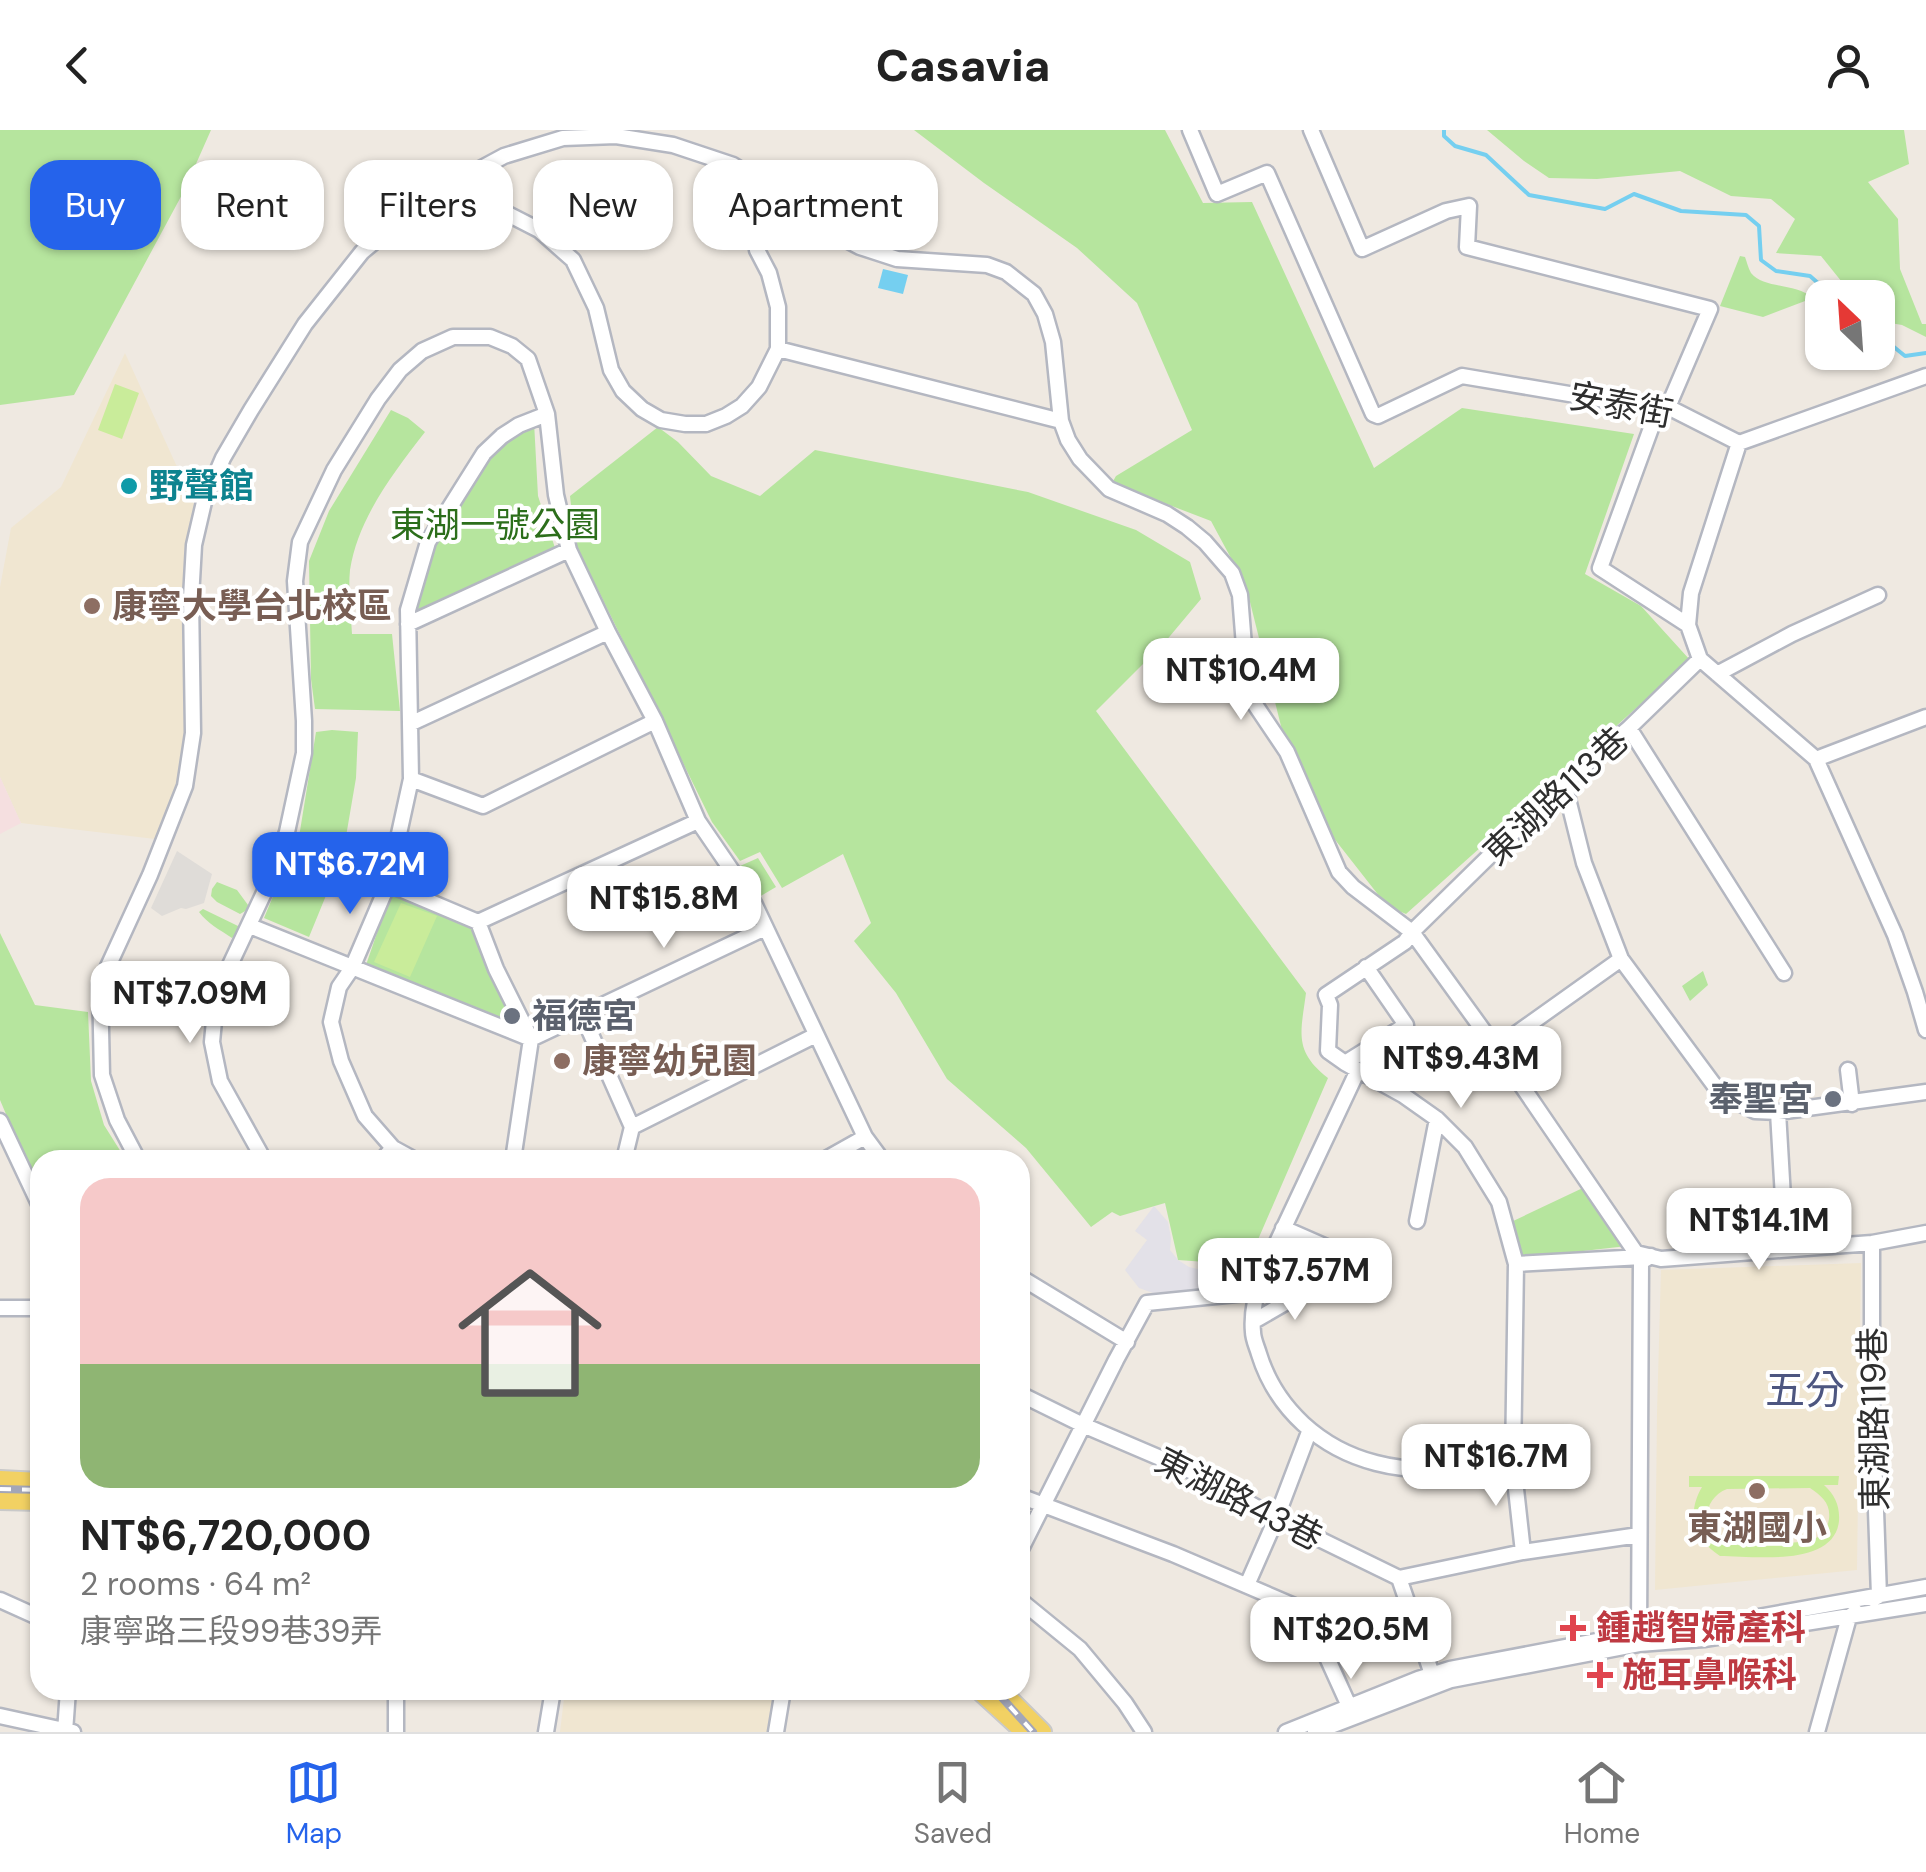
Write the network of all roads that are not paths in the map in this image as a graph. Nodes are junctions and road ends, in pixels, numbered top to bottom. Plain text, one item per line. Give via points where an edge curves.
1 (1190, 130) edge
2 (1310, 130) edge
3 (616, 133) edge
4 (497, 160) edge
5 (717, 160) edge
6 (513, 217) edge
7 (364, 250) edge
8 (757, 250) edge
9 (870, 250) edge
10 (778, 349) junction
11 (1926, 376) edge
12 (1663, 408) junction
13 (547, 414) junction
14 (1062, 421) junction
15 (1739, 443) junction
16 (569, 550) junction
17 (1878, 595) dead end
18 (408, 624) junction
19 (1688, 625) junction
20 (608, 632) junction
21 (1700, 659) junction
22 (1718, 674) junction
23 (1926, 717) edge
24 (655, 721) junction
25 (412, 723) junction
26 (1629, 728) junction
27 (1816, 759) junction
28 (411, 779) junction
29 (1564, 783) junction
30 (698, 821) junction
31 (388, 884) junction
32 (478, 922) junction
33 (250, 926) junction
34 (765, 928) junction
35 (1412, 932) junction
36 (1621, 959) junction
37 (1366, 967) junction
38 (352, 968) junction
39 (1784, 972) dead end
40 (1921, 989) edge
41 (582, 1014) junction
42 (1926, 1030) edge
43 (816, 1035) junction
44 (531, 1039) junction
45 (1496, 1048) junction
46 (1352, 1066) junction
47 (1848, 1070) dead end
48 (1926, 1092) edge
49 (1852, 1104) junction
50 (1778, 1112) junction
51 (1437, 1119) junction
52 (0, 1121) edge
53 (632, 1127) junction
54 (865, 1138) junction
55 (393, 1148) joint
56 (133, 1150) edge
57 (258, 1150) edge
58 (397, 1150) edge
59 (514, 1150) edge
60 (626, 1150) edge
61 (843, 1150) edge
62 (874, 1150) edge
63 (30, 1185) edge
64 (1416, 1221) dead end
65 (1283, 1228) junction
66 (1926, 1233) edge
67 (1872, 1243) junction
68 (1786, 1250) junction
69 (1651, 1256) junction
70 (1362, 1263) dead end
71 (1516, 1264) junction
72 (1030, 1283) edge
73 (1314, 1287) dead end
74 (1256, 1292) junction
75 (0, 1308) edge
76 (30, 1308) edge
77 (1254, 1321) junction
78 (1127, 1342) junction
79 (1030, 1399) edge
80 (1083, 1425) junction
81 (1309, 1432) junction
82 (1513, 1462) junction
83 (0, 1480) edge
84 (30, 1482) edge
85 (0, 1500) edge
86 (1030, 1500) edge
87 (30, 1501) edge
88 (1043, 1505) junction
89 (1276, 1518) junction
90 (1030, 1531) edge
91 (1639, 1536) junction
92 (1523, 1552) junction
93 (1399, 1580) junction
94 (1247, 1585) junction
95 (1926, 1587) edge
96 (1878, 1596) junction
97 (0, 1600) edge
98 (1926, 1604) edge
99 (1030, 1608) edge
100 (30, 1614) edge
101 (1848, 1617) junction
102 (1639, 1633) junction
103 (1434, 1680) junction
104 (68, 1700) edge
105 (396, 1700) edge
106 (551, 1700) edge
107 (781, 1700) edge
108 (990, 1700) edge
109 (1011, 1700) edge
110 (1349, 1706) junction
111 (0, 1716) edge
112 (68, 1731) edge
113 (396, 1732) edge
114 (546, 1732) edge
115 (776, 1732) edge
116 (1025, 1732) edge
117 (1042, 1732) edge
118 (1144, 1732) edge
119 (1286, 1732) edge
120 (1315, 1732) edge
121 (1816, 1732) edge

1 - 12 street, 安泰街 via 1217,194 1267,172 1373,414 1462,376
2 - 12 street via 1362,249 1469,206 1467,247 1710,309
3 - 4 street via 563,138
3 - 5 street
6 - 10 street via 573,260 596,308 611,370 623,391 661,420 706,424 726,416 759,387
7 - 56 street via 260,394 204,502 194,545 194,733 184,786 100,984 102,1075
8 - 10 street via 778,307
9 - 14 street via 898,259 987,266 1034,294 1053,342
10 - 14 street
11 - 15 street
12 - 15 street, 安泰街
12 - 19 street via 1600,568
13 - 16 street
13 - 18 street via 510,431 484,453 428,542
13 - 33 street via 528,360 512,346 490,337 453,337 400,370 334,470 297,556 304,753 288,832
14 - 35 street via 1094,476 1188,526 1232,572 1252,700 1288,752 1339,872
15 - 19 street via 1691,593
16 - 18 street
16 - 20 street
17 - 22 street
18 - 25 street
19 - 21 street
20 - 24 street
20 - 25 street
21 - 22 street
21 - 26 street, 東湖路113巷
22 - 27 street
23 - 27 street
24 - 28 street via 483,806
24 - 30 street
25 - 28 street
26 - 29 street, 東湖路113巷
26 - 39 street
27 - 40 street
28 - 31 street
29 - 35 street, 東湖路113巷
29 - 36 street via 1584,863
30 - 32 street
30 - 34 street
31 - 32 street
31 - 38 street
32 - 44 street
33 - 38 street
33 - 57 street via 216,1000 212,1042 220,1080
34 - 41 street
34 - 43 street
35 - 37 street, 東湖路113巷
35 - 45 street
36 - 45 street
36 - 50 street via 1720,1093 1754,1111
37 - 46 street, 東湖路113巷 via 1326,995 1328,1051
37 - 46 street via 1406,1024
38 - 44 street
38 - 55 street via 339,987 331,1022 355,1097
40 - 42 street
41 - 44 street
41 - 53 street
43 - 53 street
43 - 54 street
44 - 59 street
45 - 69 street via 1636,1253
46 - 51 street
46 - 65 street
47 - 49 street
48 - 49 street
49 - 50 street
50 - 68 street
51 - 64 street
51 - 71 street via 1465,1147 1499,1202
52 - 63 street
53 - 60 street
54 - 61 street
54 - 62 street
55 - 58 street
65 - 70 street
65 - 74 street
66 - 67 street
67 - 68 street
67 - 96 street, 東湖路119巷
68 - 69 street
69 - 71 street
69 - 91 street via 1641,1262
71 - 82 street
72 - 78 street
73 - 77 street
74 - 77 street
74 - 78 street via 1147,1303
75 - 76 street
77 - 81 street via 1271,1384
78 - 80 street
79 - 80 street, 東湖路43巷
80 - 88 street
80 - 89 street, 東湖路43巷 via 1193,1472
81 - 82 street via 1378,1464 1454,1470
81 - 89 street
82 - 92 street
83 - 84 main road
85 - 87 main road
86 - 88 street
88 - 90 street
88 - 94 street
89 - 93 street, 東湖路43巷
89 - 94 street
91 - 92 street
91 - 102 street
92 - 93 street
93 - 103 street
94 - 110 street via 1306,1611
95 - 96 street
96 - 101 street
96 - 102 street
97 - 100 street
98 - 101 street
99 - 118 street via 1080,1650
101 - 103 street
101 - 121 street
102 - 103 street via 1450,1669
103 - 110 street
103 - 120 street
104 - 112 street
105 - 113 street
106 - 114 street
107 - 115 street
108 - 116 main road
109 - 117 main road
110 - 119 street
111 - 112 street

